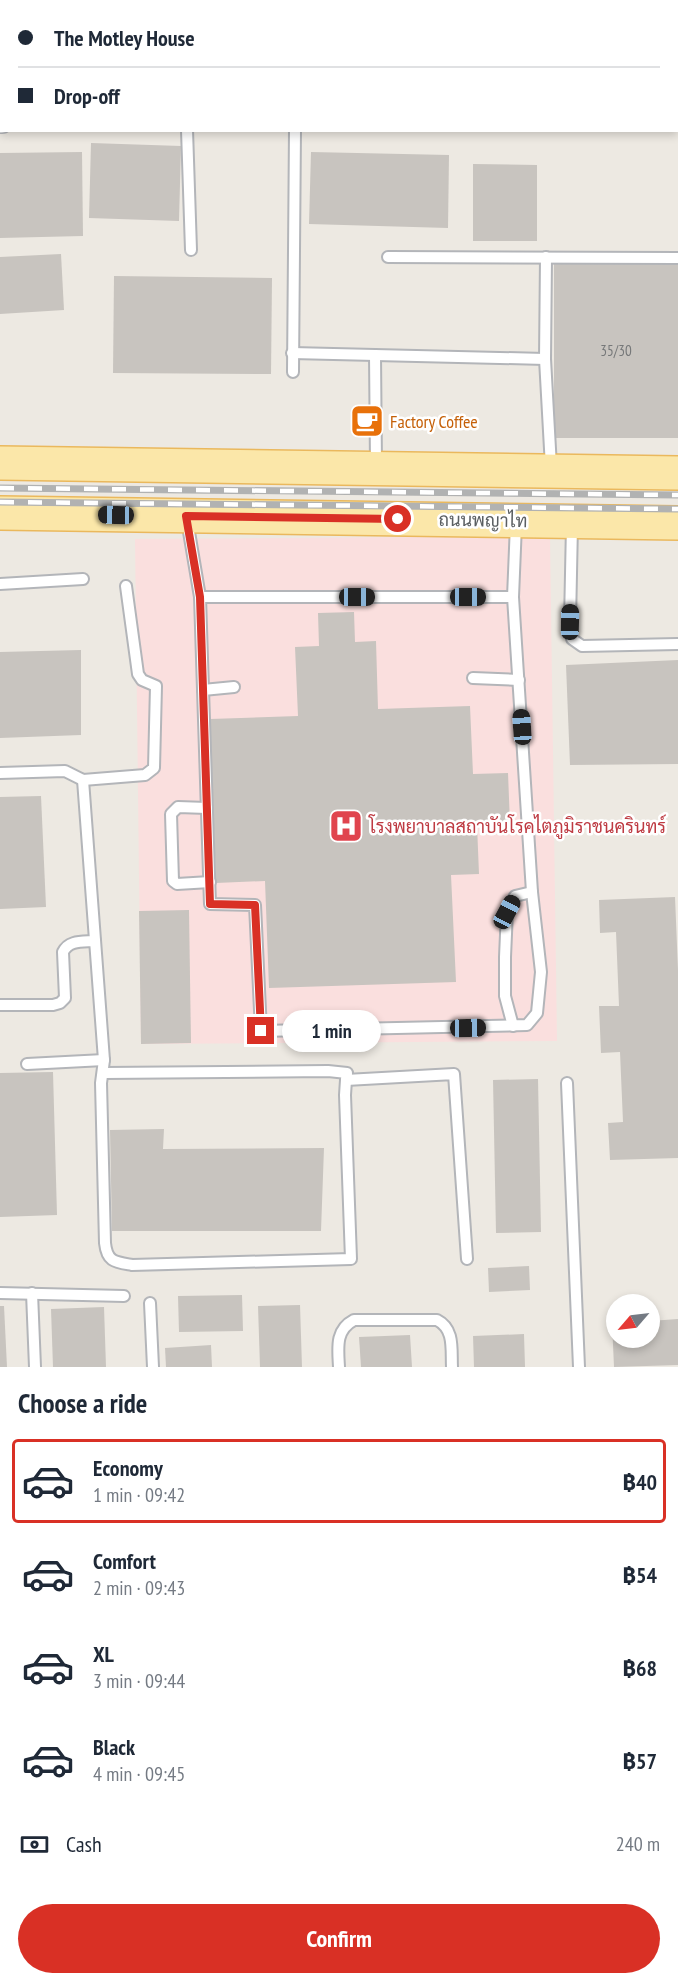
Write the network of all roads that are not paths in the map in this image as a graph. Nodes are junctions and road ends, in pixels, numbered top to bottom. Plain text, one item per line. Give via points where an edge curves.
1 (187, 132) edge
2 (295, 132) edge
3 (191, 250) dead end
4 (388, 257) dead end
5 (546, 257) junction
6 (678, 258) edge
7 (292, 353) junction
8 (375, 355) junction
9 (545, 359) junction
10 (293, 372) dead end
11 (0, 463) edge
12 (376, 469) junction
13 (552, 471) junction
14 (678, 473) edge
15 (0, 513) edge
16 (186, 516) junction
17 (516, 521) junction
18 (572, 522) junction
19 (678, 523) edge
20 (83, 579) dead end
21 (0, 584) edge
22 (126, 586) dead end
23 (200, 597) junction
24 (513, 597) junction
25 (678, 644) edge
26 (473, 678) dead end
27 (519, 680) junction
28 (234, 687) dead end
29 (203, 690) junction
30 (0, 772) edge
31 (83, 780) junction
32 (207, 808) junction
33 (210, 882) junction
34 (532, 892) junction
35 (95, 941) junction
36 (0, 1005) edge
37 (513, 1026) junction
38 (104, 1060) junction
39 (27, 1064) dead end
40 (104, 1073) junction
41 (346, 1080) junction
42 (567, 1083) dead end
43 (468, 1258) dead end
44 (0, 1293) edge
45 (32, 1293) junction
46 (124, 1296) dead end
47 (150, 1303) dead end
48 (35, 1367) edge
49 (153, 1367) edge
50 (339, 1367) edge
51 (452, 1367) edge
52 (579, 1367) edge

1 - 3 lane
2 - 7 lane
4 - 5 lane
5 - 6 lane
5 - 9 lane
7 - 8 lane
7 - 10 lane
8 - 9 lane
8 - 12 lane
9 - 13 lane
11 - 12 main road
12 - 13 main road
13 - 14 main road
15 - 16 main road, ถนนพญาไท
16 - 17 main road, ถนนพญาไท
16 - 23 lane
17 - 18 main road, ถนนพญาไท
17 - 24 lane
18 - 19 main road, ถนนพญาไท
18 - 25 lane via 572,639 582,646
20 - 21 lane
22 - 31 lane via 138,674 156,686 154,768 145,775
23 - 24 lane
23 - 29 lane
24 - 27 lane
26 - 27 lane
27 - 34 lane
28 - 29 lane
29 - 32 lane
30 - 31 lane via 65,771
31 - 35 lane
32 - 33 lane
32 - 33 lane via 178,807 171,814 173,881
33 - 37 lane via 210,904 255,905 261,1031
34 - 37 lane via 515,896 507,912 505,996
34 - 37 lane via 541,972 537,1013 527,1025
35 - 36 lane via 70,943 63,952 65,998 60,1003
35 - 38 lane
38 - 39 lane
38 - 40 lane
40 - 41 lane via 328,1071 347,1073
40 - 41 lane via 101,1083 106,1253 111,1260 132,1265 351,1259
41 - 43 lane via 454,1074
42 - 52 lane
44 - 45 lane
45 - 46 lane
45 - 48 lane
47 - 49 lane
50 - 51 lane via 341,1330 354,1320 437,1320 445,1324 451,1340

